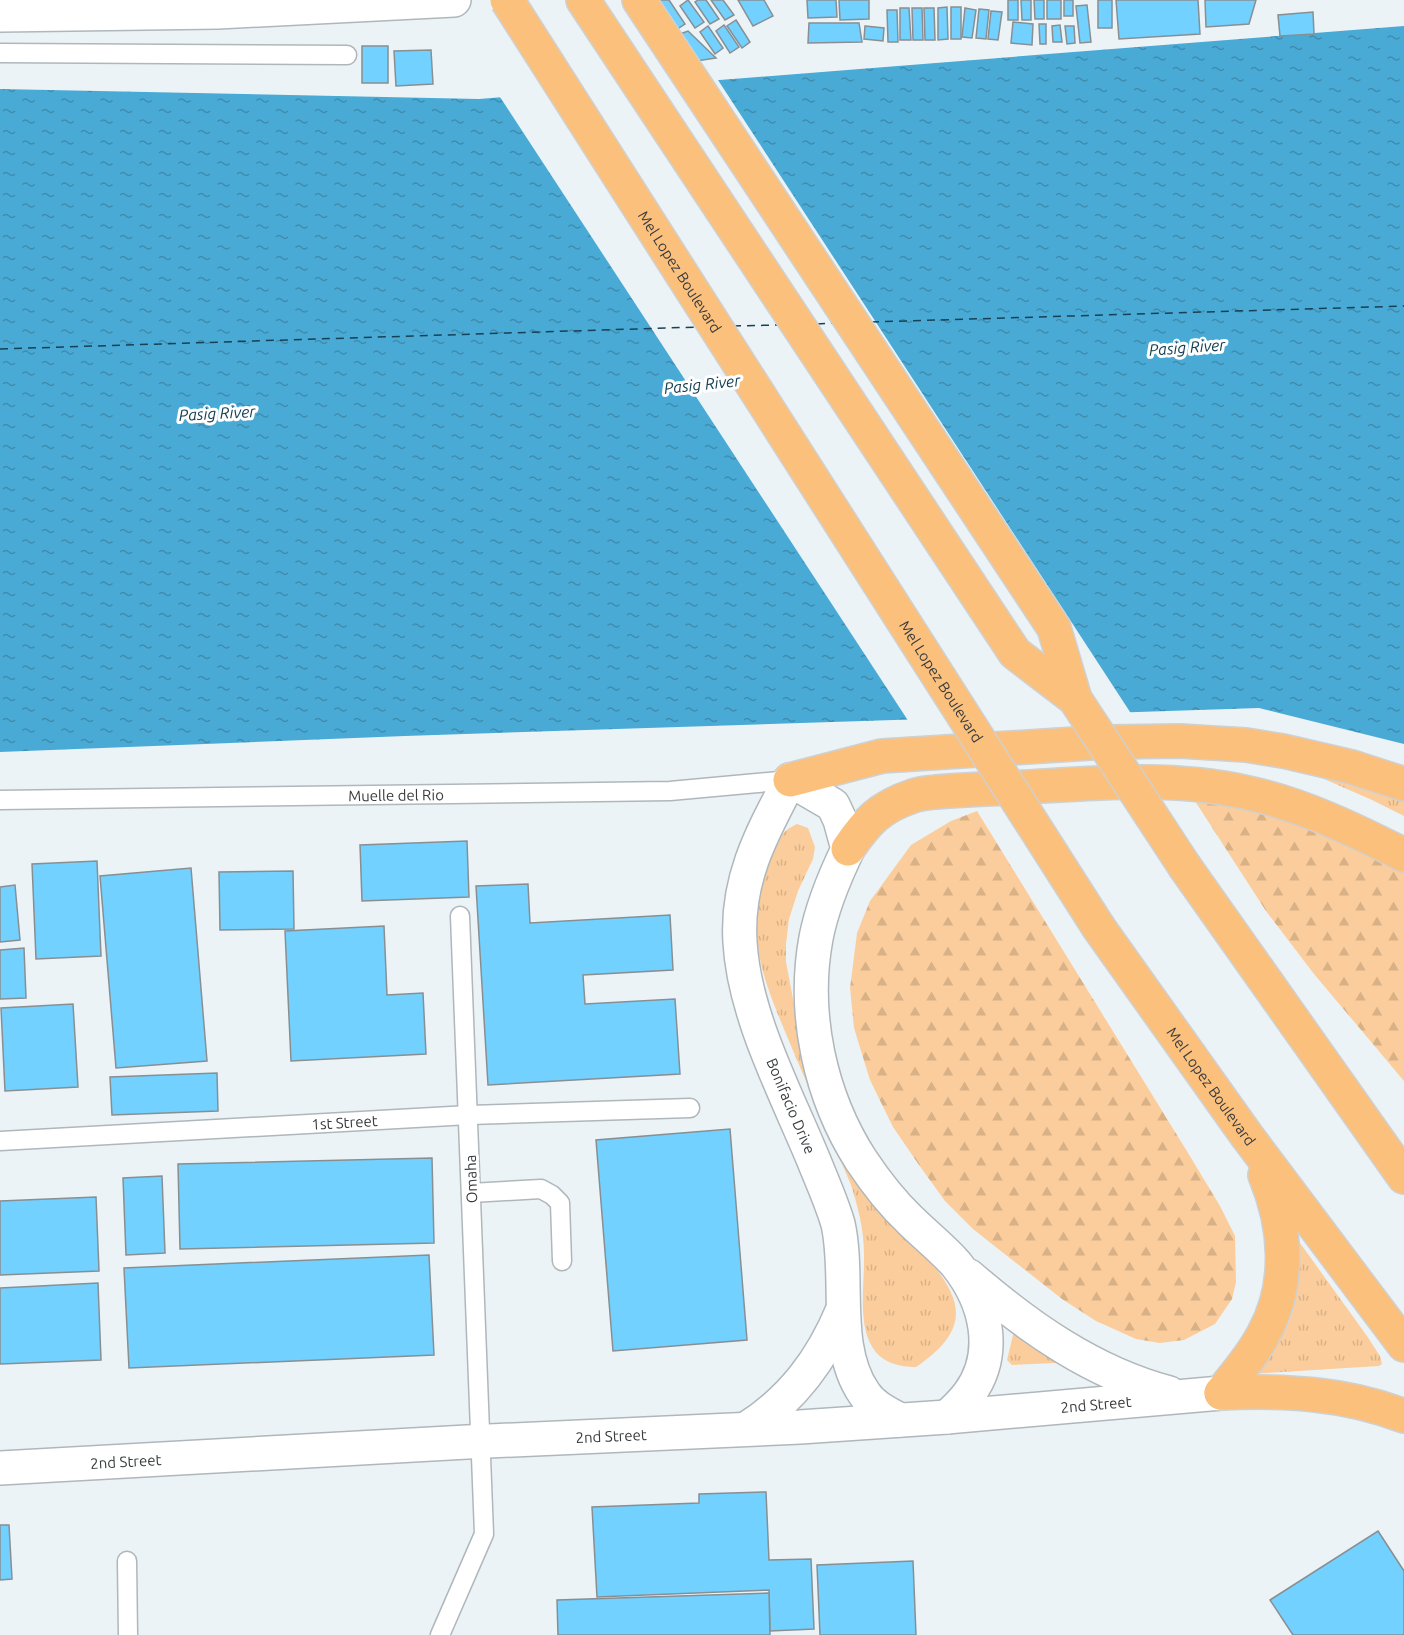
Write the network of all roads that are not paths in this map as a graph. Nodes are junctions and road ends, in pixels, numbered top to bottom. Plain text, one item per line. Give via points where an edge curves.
1 (454, 0) edge
2 (507, 0) edge
3 (583, 0) edge
4 (639, 0) edge
5 (218, 6) edge
6 (0, 15) edge
7 (0, 53) edge
8 (347, 55) dead end
9 (1075, 699) junction
10 (790, 780) junction
11 (1404, 784) edge
12 (0, 800) edge
13 (848, 849) junction
14 (1404, 855) edge
15 (460, 916) dead end
16 (690, 1108) dead end
17 (469, 1115) junction
18 (1247, 1136) junction
19 (0, 1142) edge
20 (1404, 1177) edge
21 (471, 1193) junction
22 (562, 1261) dead end
23 (956, 1264) junction
24 (844, 1308) junction
25 (1404, 1345) edge
26 (1221, 1394) junction
27 (1188, 1397) junction
28 (1404, 1416) edge
29 (947, 1417) junction
30 (900, 1420) junction
31 (746, 1430) junction
32 (480, 1442) junction
33 (0, 1468) edge
34 (127, 1561) dead end
35 (128, 1635) edge
36 (440, 1635) edge

1 - 5 street
2 - 18 highway, Mel Lopez Boulevard, bridge via 1099,928
3 - 9 highway via 1015,653
4 - 9 highway via 1053,628
5 - 6 street
7 - 8 lane
9 - 20 highway, bridge via 1185,867
10 - 11 highway via 882,756 1180,741 1283,751
10 - 12 lane, Muelle del Rio via 670,791
10 - 13 street via 833,806
10 - 24 street, Bonifacio Drive via 749,864 740,917 742,963 764,1041 838,1224
13 - 14 highway via 866,824 888,806 915,795 1153,782 1216,787 1281,801
13 - 23 street via 834,878 816,939 813,1022 817,1051 833,1106 862,1161 907,1217
15 - 17 lane, Omaha
16 - 17 lane, 1st Street
17 - 19 lane, 1st Street
17 - 21 lane, Omaha
18 - 25 highway, Mel Lopez Boulevard
18 - 26 highway via 1276,1203 1283,1260 1278,1296 1266,1330
21 - 22 lane via 541,1190 552,1195 560,1203
21 - 32 lane, Omaha
23 - 27 street via 1019,1318 1074,1352 1120,1376
23 - 29 street via 984,1320 986,1354 969,1394
24 - 30 street, Bonifacio Drive via 856,1379 875,1405
24 - 31 street via 824,1351 802,1382
26 - 27 street, 2nd Street
26 - 28 highway via 1285,1392 1338,1397
27 - 29 street, 2nd Street
29 - 30 street, 2nd Street
30 - 31 street, 2nd Street
31 - 32 street, 2nd Street
32 - 33 street, 2nd Street
32 - 36 lane, Omaha via 484,1534
34 - 35 lane

